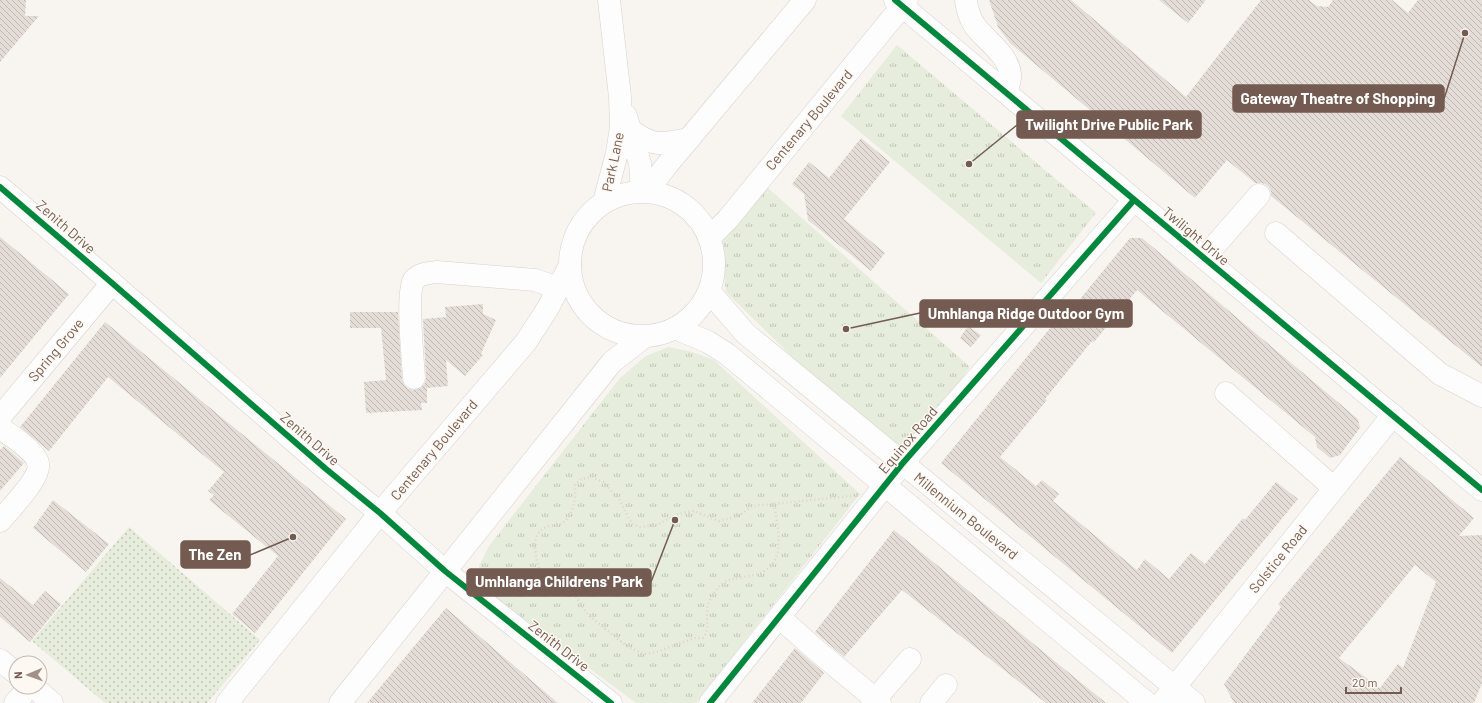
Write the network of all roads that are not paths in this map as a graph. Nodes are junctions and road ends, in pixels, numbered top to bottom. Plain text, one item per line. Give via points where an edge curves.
1 (609, 0) edge
2 (805, 0) edge
3 (966, 0) edge
4 (902, 2) edge
5 (1006, 92) junction
6 (620, 97) junction
7 (630, 130) junction
8 (689, 139) junction
9 (0, 187) edge
10 (646, 192) junction
11 (1259, 195) dead end
12 (1134, 200) junction
13 (604, 202) junction
14 (1276, 233) dead end
15 (709, 238) junction
16 (1204, 258) junction
17 (570, 265) junction
18 (112, 283) junction
19 (558, 288) junction
20 (709, 291) junction
21 (675, 328) junction
22 (644, 337) junction
23 (414, 378) dead end
24 (1226, 392) dead end
25 (1482, 396) edge
26 (1393, 415) junction
27 (0, 417) edge
28 (0, 428) edge
29 (902, 464) junction
30 (884, 486) junction
31 (1334, 488) junction
32 (1482, 490) edge
33 (380, 513) junction
34 (0, 521) edge
35 (445, 571) junction
36 (779, 617) junction
37 (910, 659) dead end
38 (0, 660) edge
39 (8, 666) edge
40 (946, 685) dead end
41 (22, 695) edge
42 (43, 695) edge
43 (1169, 695) edge
44 (876, 702) edge
45 (15, 703) edge
46 (52, 703) edge
47 (227, 703) edge
48 (340, 703) edge
49 (611, 703) edge
50 (710, 703) edge
51 (931, 703) edge
52 (1147, 703) edge
53 (1194, 703) edge

1 - 6 street, Park Lane
2 - 8 street
3 - 5 street via 974,25 1007,62 1010,81
4 - 5 street, Twilight Drive
4 - 15 street, Centenary Boulevard via 728,219
5 - 12 street, Twilight Drive
6 - 7 street, Park Lane
6 - 13 street, Park Lane via 617,153
7 - 8 street, Park Lane via 654,143 665,144
7 - 10 street, Park Lane
8 - 10 street
9 - 18 street, Zenith Drive
10 - 13 street via 629,192
10 - 15 street via 667,196 685,206 699,220
11 - 16 street
12 - 16 street, Twilight Drive
12 - 29 street, Equinox Road
13 - 17 street via 582,224 574,240
14 - 25 street via 1440,374
15 - 20 street via 714,255 714,274
16 - 26 street, Twilight Drive
17 - 19 street, Centenary Boulevard
17 - 22 street via 573,287 584,308 600,324 621,334
18 - 27 street, Spring Grove
18 - 33 street, Zenith Drive
19 - 23 street via 535,280 437,272 417,277 411,286 410,303
19 - 33 street, Centenary Boulevard via 526,342
20 - 21 street via 695,313
20 - 29 street, Millennium Boulevard via 745,333
21 - 22 street
21 - 30 street, Millennium Boulevard via 708,342 727,354
22 - 35 street via 612,362
24 - 31 street
26 - 31 street, Solstice Road
26 - 32 street, Twilight Drive
28 - 34 street via 24,445 38,460 39,466 34,479
29 - 30 street, Equinox Road
29 - 43 street, Millennium Boulevard
30 - 36 street, Equinox Road
30 - 52 street, Millennium Boulevard
31 - 43 street, Solstice Road
33 - 35 street, Zenith Drive
33 - 47 street, Centenary Boulevard
35 - 48 street
35 - 49 street, Zenith Drive
36 - 44 street
36 - 50 street, Equinox Road
37 - 44 street
38 - 39 street
40 - 51 street
41 - 45 street
42 - 46 street
43 - 53 street, Millennium Boulevard

